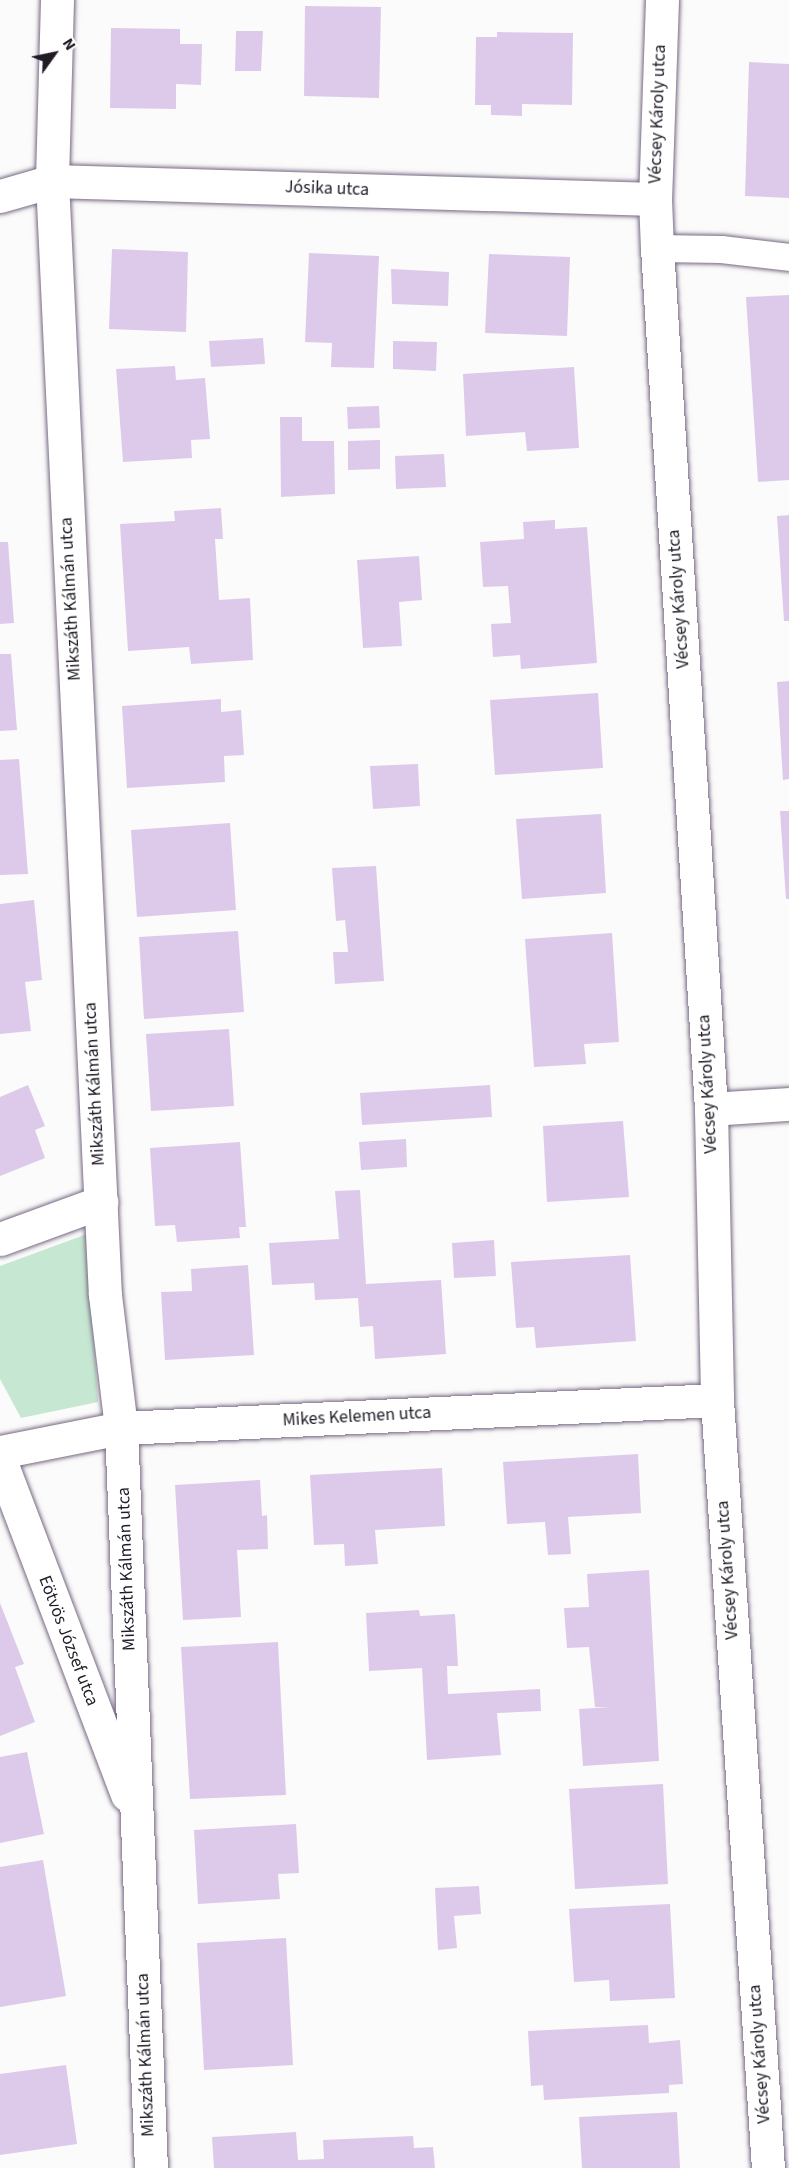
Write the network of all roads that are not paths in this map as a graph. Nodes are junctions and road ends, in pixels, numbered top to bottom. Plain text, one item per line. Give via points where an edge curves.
1 (57, 0) edge
2 (662, 0) edge
3 (52, 181) junction
4 (0, 196) edge
5 (656, 200) junction
6 (657, 248) junction
7 (789, 257) edge
8 (789, 1104) edge
9 (711, 1109) junction
10 (101, 1202) junction
11 (0, 1239) edge
12 (717, 1400) junction
13 (121, 1428) junction
14 (0, 1452) edge
15 (0, 1460) edge
16 (137, 1822) junction
17 (151, 2168) edge
18 (768, 2168) edge

1 - 3 street, Mikszáth Kálmán utca
2 - 5 street, Vécsey Károly utca
3 - 4 street, Jósika utca
3 - 5 street, Jósika utca
3 - 10 street, Mikszáth Kálmán utca
5 - 6 street, Vécsey Károly utca
6 - 7 lane via 721,249
6 - 9 street, Vécsey Károly utca
8 - 9 street
9 - 12 street, Vécsey Károly utca
10 - 11 street
10 - 13 street, Mikszáth Kálmán utca via 105,1295
12 - 13 street, Mikes Kelemen utca
12 - 18 street, Vécsey Károly utca
13 - 14 street, Mikes Kelemen utca
13 - 16 street, Mikszáth Kálmán utca
15 - 16 street, Eötvös József utca
16 - 17 street, Mikszáth Kálmán utca

